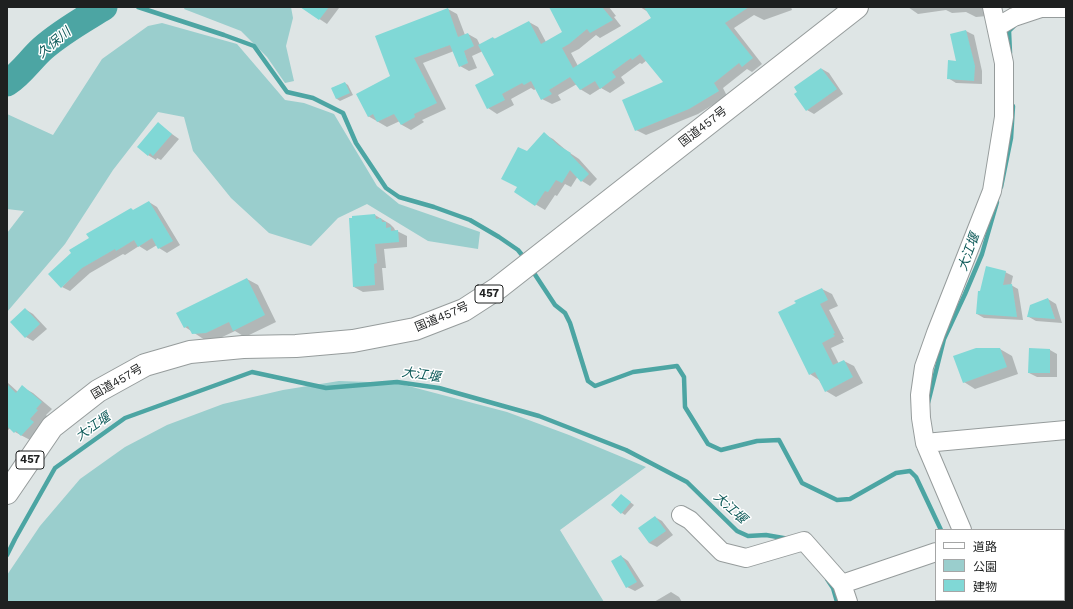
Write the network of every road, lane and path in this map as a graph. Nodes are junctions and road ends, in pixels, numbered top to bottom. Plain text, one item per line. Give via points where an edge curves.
1 (857, 7) edge
2 (992, 7) edge
3 (1066, 8) edge
4 (997, 27) junction
5 (1066, 430) edge
6 (925, 443) junction
7 (7, 493) edge
8 (681, 514) dead end
9 (962, 529) edge
10 (935, 552) edge
11 (842, 584) junction
12 (848, 602) edge

1 - 7 highway, 国道457号 / 457 via 498,288 464,310 415,330 354,341 190,352 145,364 98,391 52,427
2 - 4 street
3 - 4 street via 1041,8 1014,17
4 - 6 street via 1004,63 1004,117 992,191 924,367 920,418
5 - 6 street
6 - 9 street
8 - 11 street via 722,552 746,558 804,541
10 - 11 street
11 - 12 street

